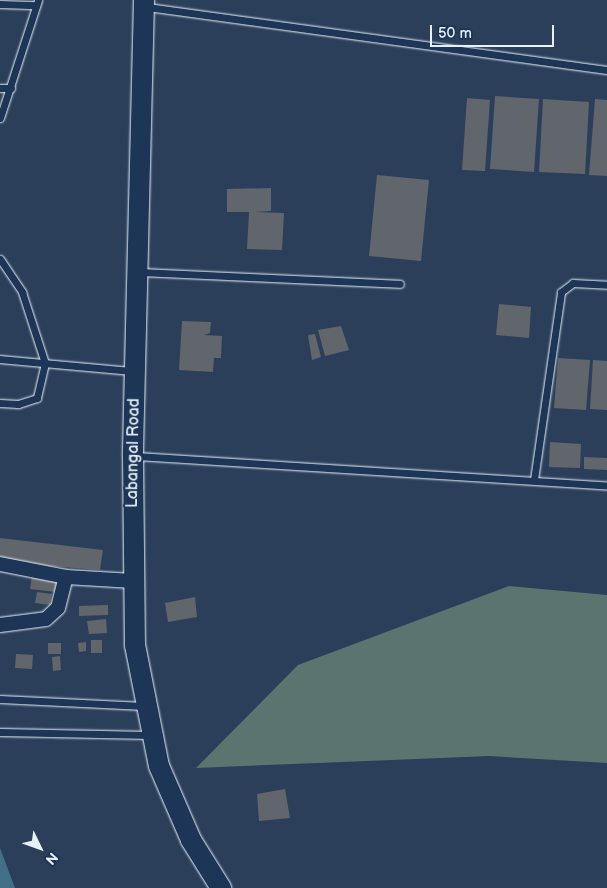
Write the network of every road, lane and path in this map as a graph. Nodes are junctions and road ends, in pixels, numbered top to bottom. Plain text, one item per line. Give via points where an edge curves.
1 (37, 3) edge
2 (0, 4) edge
3 (144, 4) edge
4 (607, 70) edge
5 (0, 88) edge
6 (11, 88) junction
7 (0, 118) edge
8 (0, 259) edge
9 (136, 272) junction
10 (400, 284) dead end
11 (607, 284) edge
12 (0, 359) edge
13 (45, 363) junction
14 (136, 372) junction
15 (0, 403) edge
16 (134, 456) junction
17 (534, 480) junction
18 (607, 486) edge
19 (0, 564) edge
20 (66, 577) junction
21 (133, 581) junction
22 (0, 624) edge
23 (0, 699) edge
24 (144, 706) junction
25 (0, 732) edge
26 (150, 735) junction
27 (221, 888) edge

1 - 2 lane
1 - 6 lane
3 - 4 lane
3 - 9 main road, Labangal Road
5 - 6 lane
6 - 7 lane
8 - 13 lane via 22,292
9 - 10 lane
9 - 14 main road, Labangal Road
11 - 17 lane via 573,283 561,292
12 - 13 lane
13 - 14 lane
13 - 15 lane via 37,398 18,404
14 - 16 main road, Labangal Road
16 - 17 lane
16 - 21 main road, Labangal Road
17 - 18 lane
19 - 20 street
20 - 21 street
20 - 22 street via 58,608 46,619
21 - 24 main road, Labangal Road
23 - 24 lane
24 - 26 main road, Labangal Road
25 - 26 lane
26 - 27 main road, Labangal Road via 172,804

